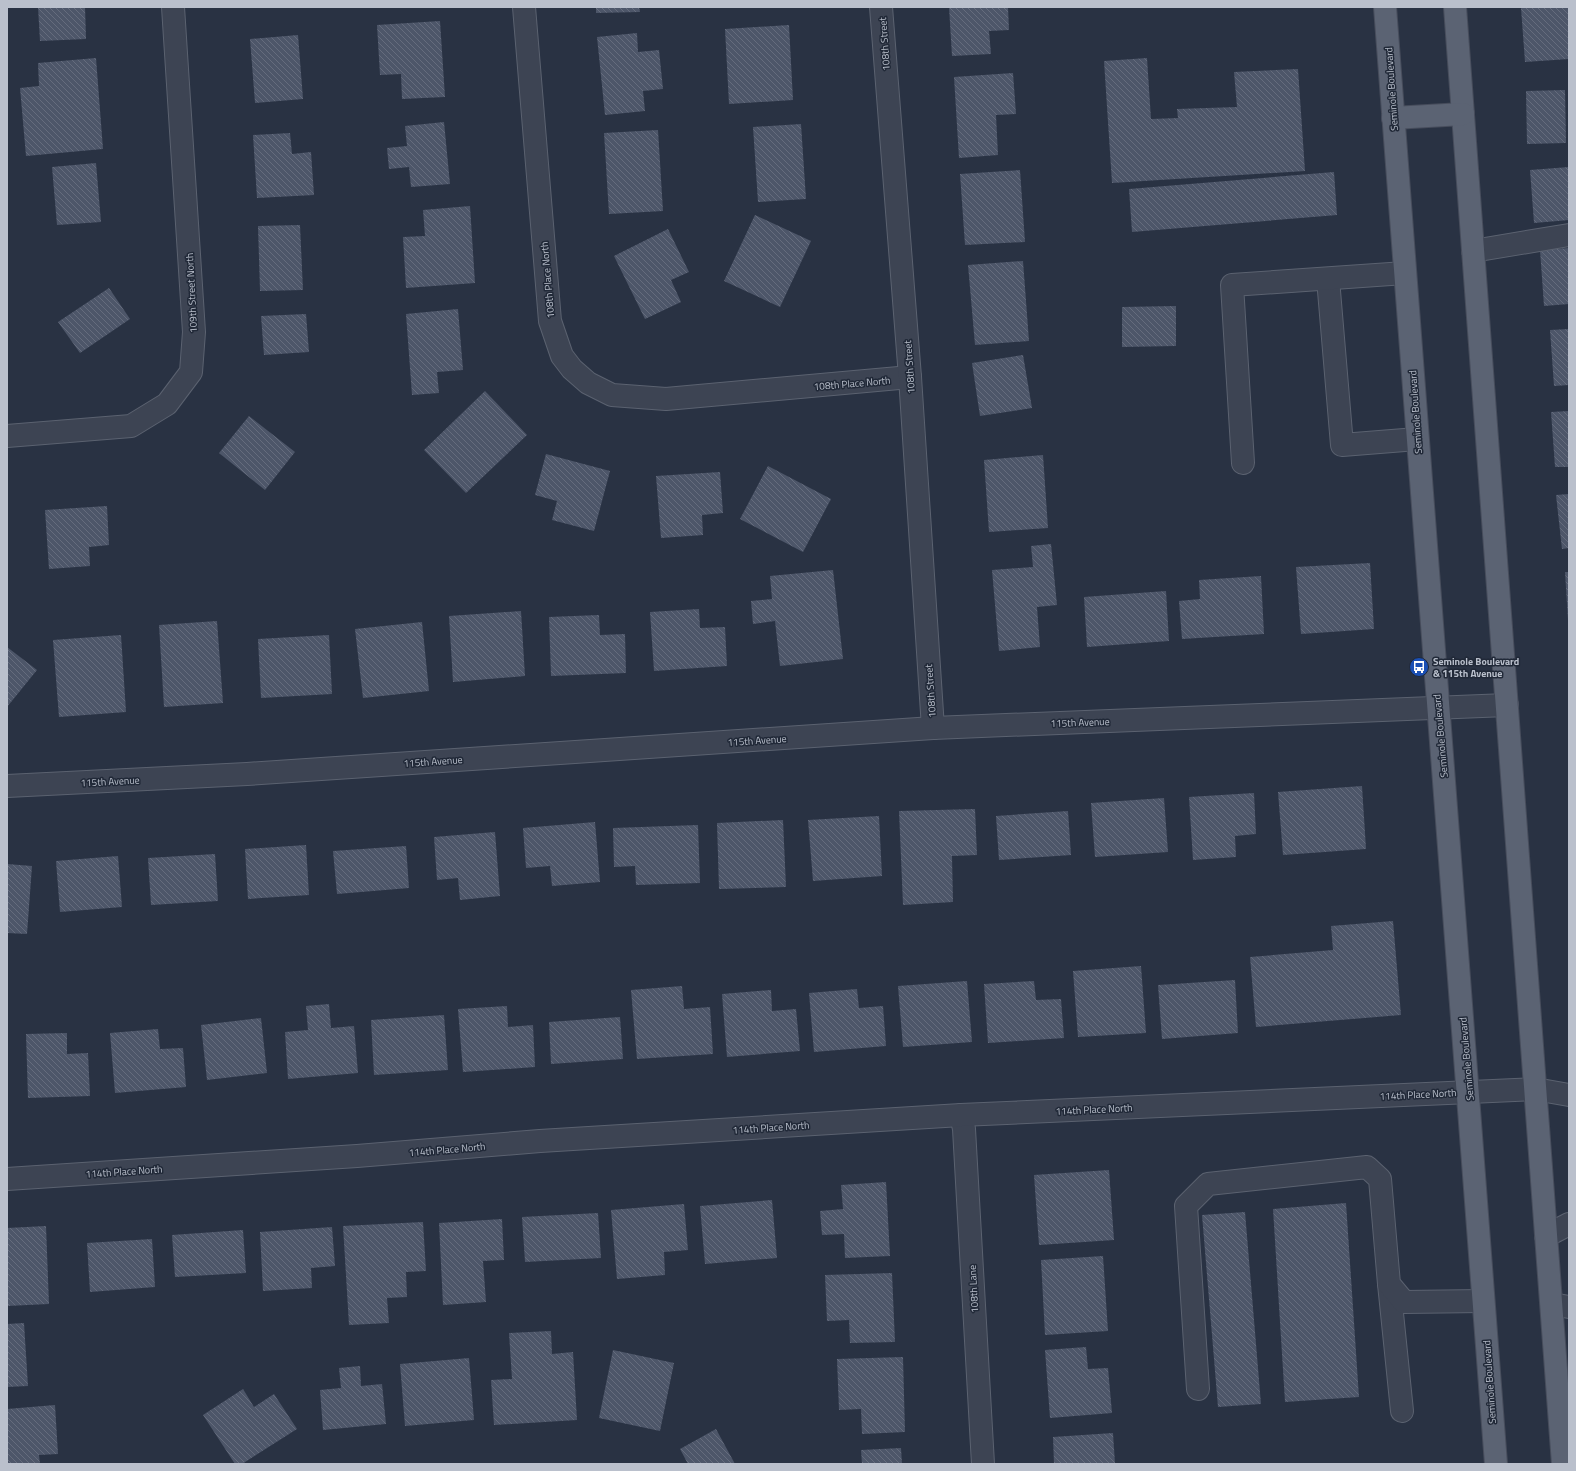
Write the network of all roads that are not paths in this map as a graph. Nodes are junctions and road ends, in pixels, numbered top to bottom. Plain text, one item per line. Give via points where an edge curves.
1 (173, 7) edge
2 (524, 7) edge
3 (882, 7) edge
4 (1385, 7) edge
5 (1455, 7) edge
6 (1463, 114) junction
7 (1393, 118) junction
8 (1569, 235) edge
9 (1473, 251) junction
10 (1405, 273) junction
11 (1328, 279) junction
12 (910, 377) junction
13 (7, 436) edge
14 (1418, 439) junction
15 (1244, 463) dead end
16 (1507, 704) junction
17 (1438, 707) junction
18 (933, 728) junction
19 (7, 786) edge
20 (1535, 1089) junction
21 (1468, 1092) junction
22 (1569, 1095) edge
23 (961, 1115) junction
24 (7, 1179) edge
25 (1569, 1224) edge
26 (1546, 1236) junction
27 (1389, 1284) junction
28 (1483, 1301) junction
29 (1560, 1306) edge
30 (1198, 1389) dead end
31 (1402, 1411) dead end
32 (983, 1464) edge
33 (1496, 1464) edge
34 (1563, 1464) edge

1 - 13 street, 109th Street North via 194,332 191,372 167,404 131,426
2 - 12 street, 108th Place North via 550,321 562,356 572,369 588,383 612,395 666,399
3 - 12 street, 108th Street
4 - 7 main road, Seminole Boulevard
5 - 6 main road
6 - 7 main road
6 - 9 main road
7 - 10 main road, Seminole Boulevard
8 - 9 street
9 - 16 main road
10 - 11 street
10 - 14 main road, Seminole Boulevard
11 - 14 street via 1342,445
11 - 15 street via 1232,285
12 - 18 street, 108th Street
14 - 17 main road, Seminole Boulevard
16 - 17 street, 115th Avenue
16 - 20 main road
17 - 18 street, 115th Avenue
17 - 21 main road, Seminole Boulevard
18 - 19 street, 115th Avenue via 247,774
20 - 21 street, 114th Place North
20 - 22 street, 114th Place North
20 - 26 main road
21 - 23 street, 114th Place North
21 - 28 main road, Seminole Boulevard
23 - 24 street, 114th Place North via 540,1141
23 - 32 street, 108th Lane via 964,1129
25 - 26 street
26 - 29 main road
27 - 28 street via 1404,1302
27 - 30 street via 1380,1179 1367,1167 1208,1184 1186,1206
27 - 31 street
28 - 33 main road, Seminole Boulevard
29 - 34 main road

